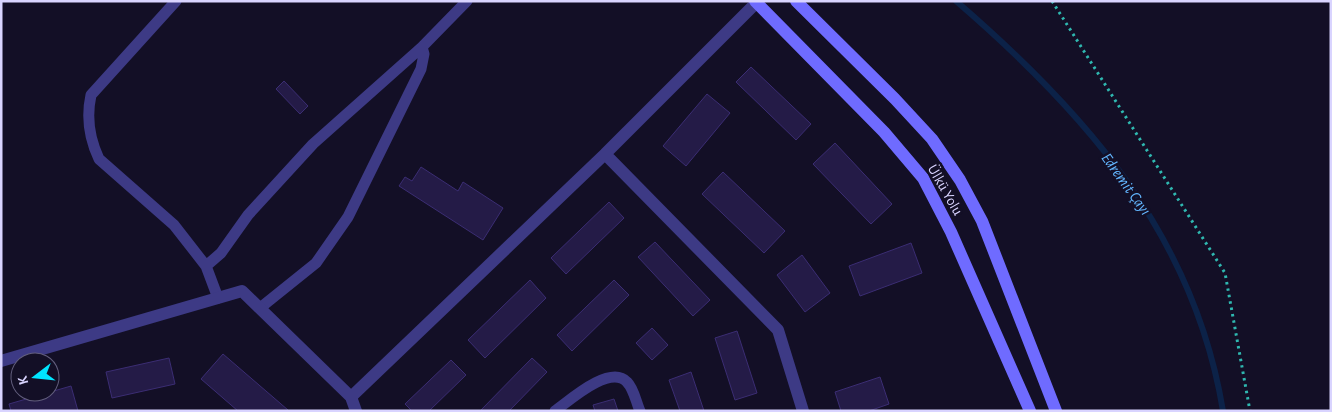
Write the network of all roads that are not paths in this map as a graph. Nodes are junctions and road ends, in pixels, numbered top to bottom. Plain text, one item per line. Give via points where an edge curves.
1 (176, 1) edge
2 (467, 1) edge
3 (796, 1) edge
4 (756, 2) edge
5 (422, 46) junction
6 (605, 154) junction
7 (206, 266) junction
8 (218, 298) junction
9 (260, 308) junction
10 (1, 361) edge
11 (351, 397) junction
12 (356, 411) edge
13 (555, 411) edge
14 (640, 411) edge
15 (803, 411) edge
16 (1030, 411) edge
17 (1056, 411) edge

1 - 7 lane via 91,95 89,132 99,160 174,225
2 - 5 lane
3 - 17 main road, Ülkü Yolu via 932,139 960,180 982,221
4 - 6 street
4 - 16 main road, Ülkü Yolu via 884,132 923,178 951,232
5 - 7 lane via 312,144 248,214 221,253
5 - 9 lane via 421,69 348,217 316,263
6 - 11 street
6 - 15 street via 778,330
7 - 8 lane
8 - 9 street via 242,291
8 - 10 street
9 - 11 street
11 - 12 street
13 - 14 lane via 595,383 616,376 630,385

